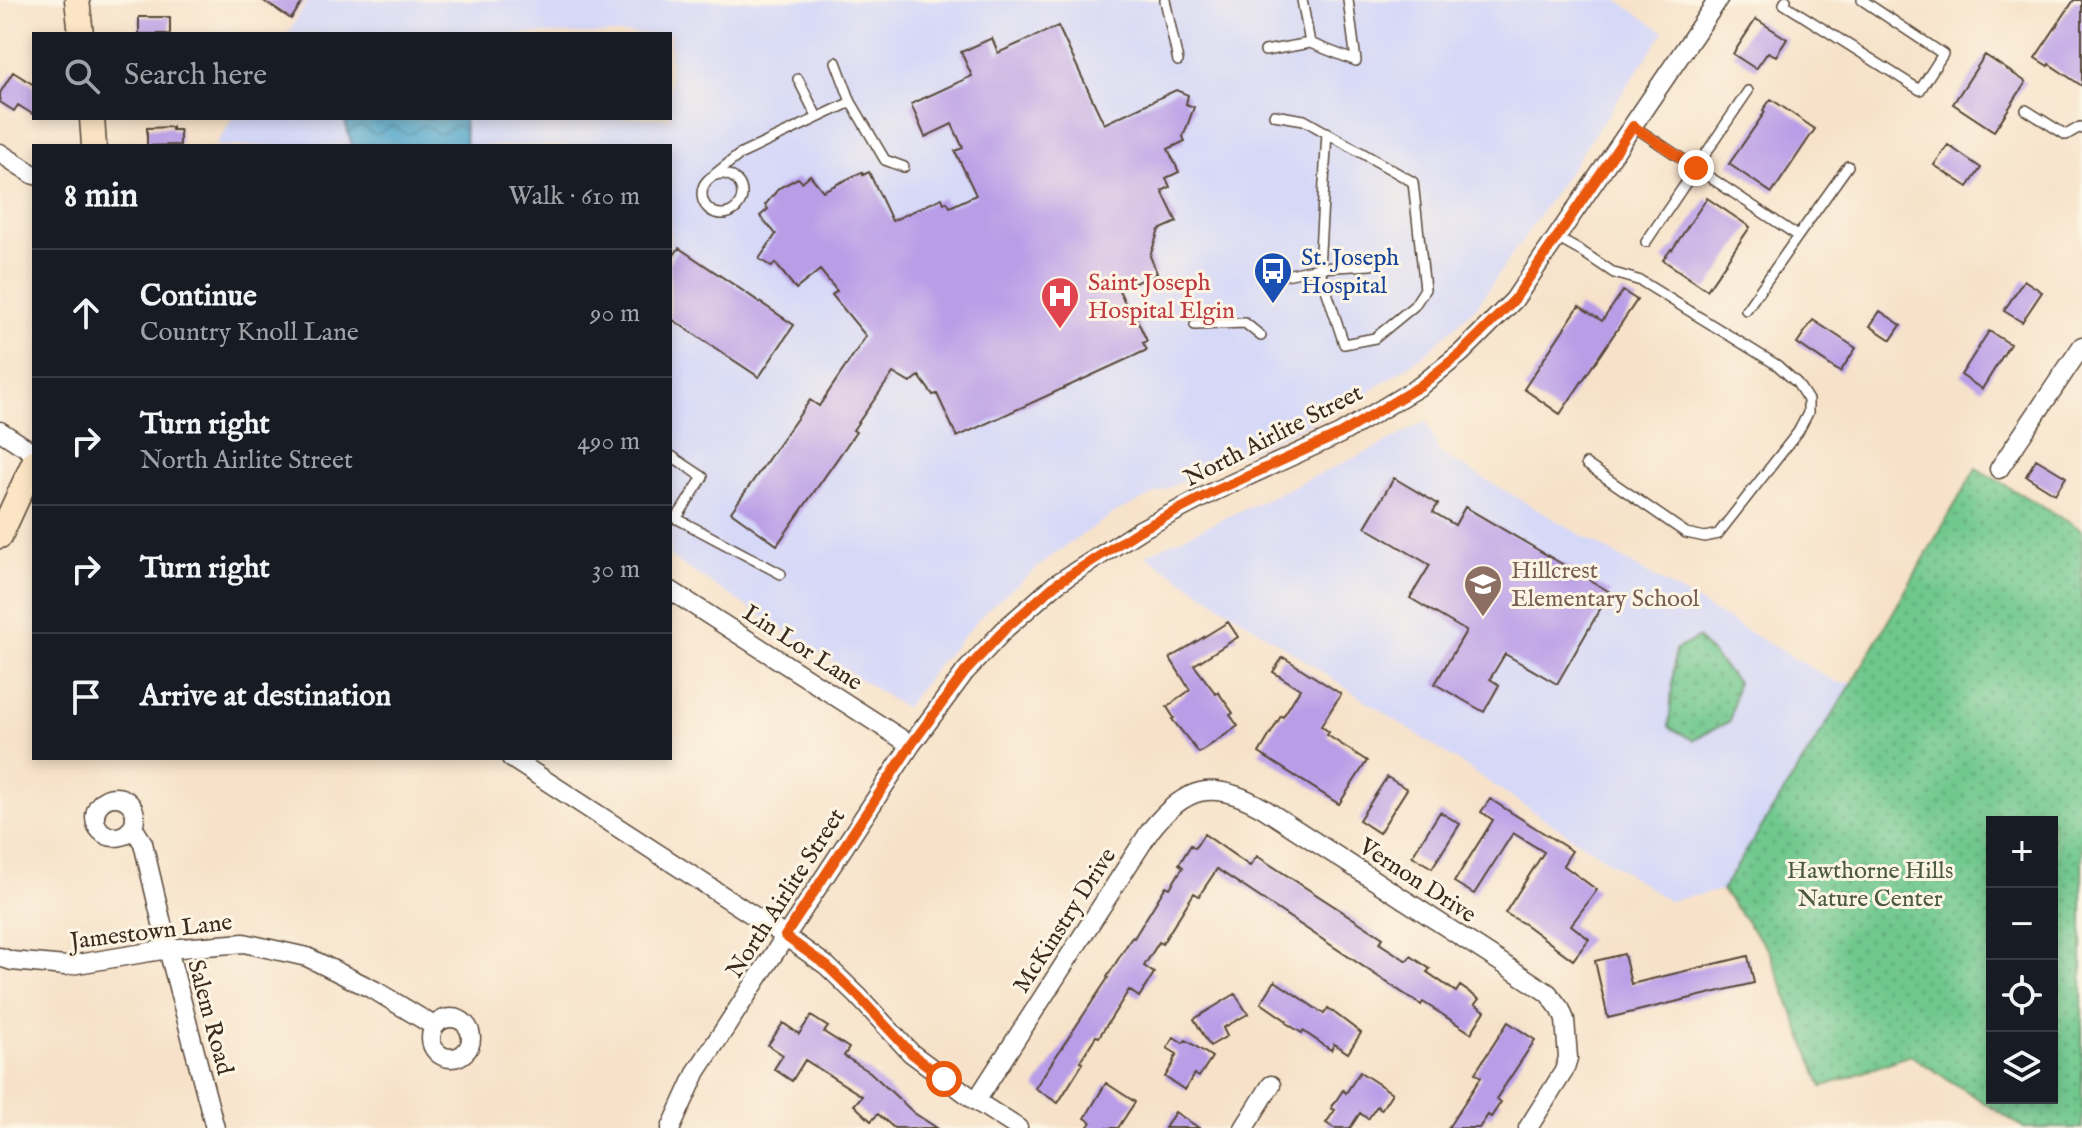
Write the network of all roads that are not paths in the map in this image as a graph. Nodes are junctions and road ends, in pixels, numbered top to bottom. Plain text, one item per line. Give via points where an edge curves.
1 (77, 0) edge
2 (1165, 0) edge
3 (1302, 0) edge
4 (1348, 0) edge
5 (1718, 0) edge
6 (1786, 0) edge
7 (1862, 0) edge
8 (81, 32) edge
9 (1310, 43) junction
10 (1265, 51) dead end
11 (1178, 61) dead end
12 (836, 62) dead end
13 (798, 79) dead end
14 (1748, 91) dead end
15 (851, 102) junction
16 (2026, 110) dead end
17 (1274, 115) dead end
18 (817, 117) junction
19 (92, 120) edge
20 (1633, 126) junction
21 (2082, 129) edge
22 (1327, 132) junction
23 (94, 144) edge
24 (0, 153) edge
25 (1848, 166) dead end
26 (904, 167) dead end
27 (1696, 168) junction
28 (32, 174) edge
29 (715, 174) junction
30 (1798, 236) junction
31 (1557, 238) junction
32 (1646, 242) dead end
33 (1371, 265) dead end
34 (1319, 268) junction
35 (1281, 276) dead end
36 (1746, 310) dead end
37 (1195, 325) dead end
38 (1261, 336) dead end
39 (2082, 346) edge
40 (0, 431) edge
41 (32, 452) edge
42 (672, 456) edge
43 (1586, 464) dead end
44 (32, 466) edge
45 (1999, 469) dead end
46 (673, 517) edge
47 (0, 536) edge
48 (781, 574) dead end
49 (672, 591) edge
50 (911, 745) junction
51 (514, 760) edge
52 (1214, 790) joint
53 (133, 827) dead end
54 (785, 936) junction
55 (168, 949) junction
56 (0, 957) edge
57 (434, 1026) dead end
58 (1271, 1085) dead end
59 (976, 1101) junction
60 (215, 1128) edge
61 (671, 1128) edge
62 (1018, 1128) edge
63 (1244, 1128) edge
64 (1528, 1128) edge

1 - 8 street
2 - 11 lane
3 - 9 lane
4 - 9 lane via 1356,61
5 - 20 street, North Airlite Street
6 - 7 lane via 1784,4 1920,90 1943,54
9 - 10 lane
12 - 15 lane
13 - 18 lane
14 - 27 lane
15 - 18 lane
15 - 26 lane via 885,160
16 - 21 lane via 2066,135
17 - 22 lane via 1304,120
18 - 29 lane via 739,155
19 - 23 street
20 - 27 lane
20 - 31 street, North Airlite Street
22 - 34 lane
22 - 34 lane via 1413,182 1425,289 1414,306 1375,338 1344,344
24 - 28 street
25 - 30 lane
27 - 30 lane
27 - 32 lane
29 - 29 lane via 704,183 704,203 714,213 728,213 739,205 742,191 736,178
30 - 36 lane
31 - 43 lane via 1614,273 1641,281 1777,365 1808,400 1798,432 1718,534 1686,533
31 - 50 street, North Airlite Street via 1514,300 1420,386 1340,434 1140,530 1056,584 965,672
33 - 34 lane
34 - 35 lane
37 - 38 lane via 1245,323
39 - 45 street
40 - 41 street
42 - 46 lane via 703,477
44 - 47 street
46 - 48 lane
49 - 50 street, Lin Lor Lane
50 - 54 street, North Airlite Street
51 - 54 street
52 - 59 street, McKinstry Drive via 1188,795 1163,814
52 - 64 street, Vernon Drive via 1263,808 1548,993 1565,1020 1568,1058
53 - 55 street, Salem Road via 143,843
54 - 59 street via 827,966 911,1053
54 - 61 street, North Airlite Street via 697,1071
55 - 56 street, Jamestown Lane via 65,966
55 - 57 street, Jamestown Lane via 244,943 307,957
55 - 60 street, Salem Road
58 - 63 street
59 - 62 street

